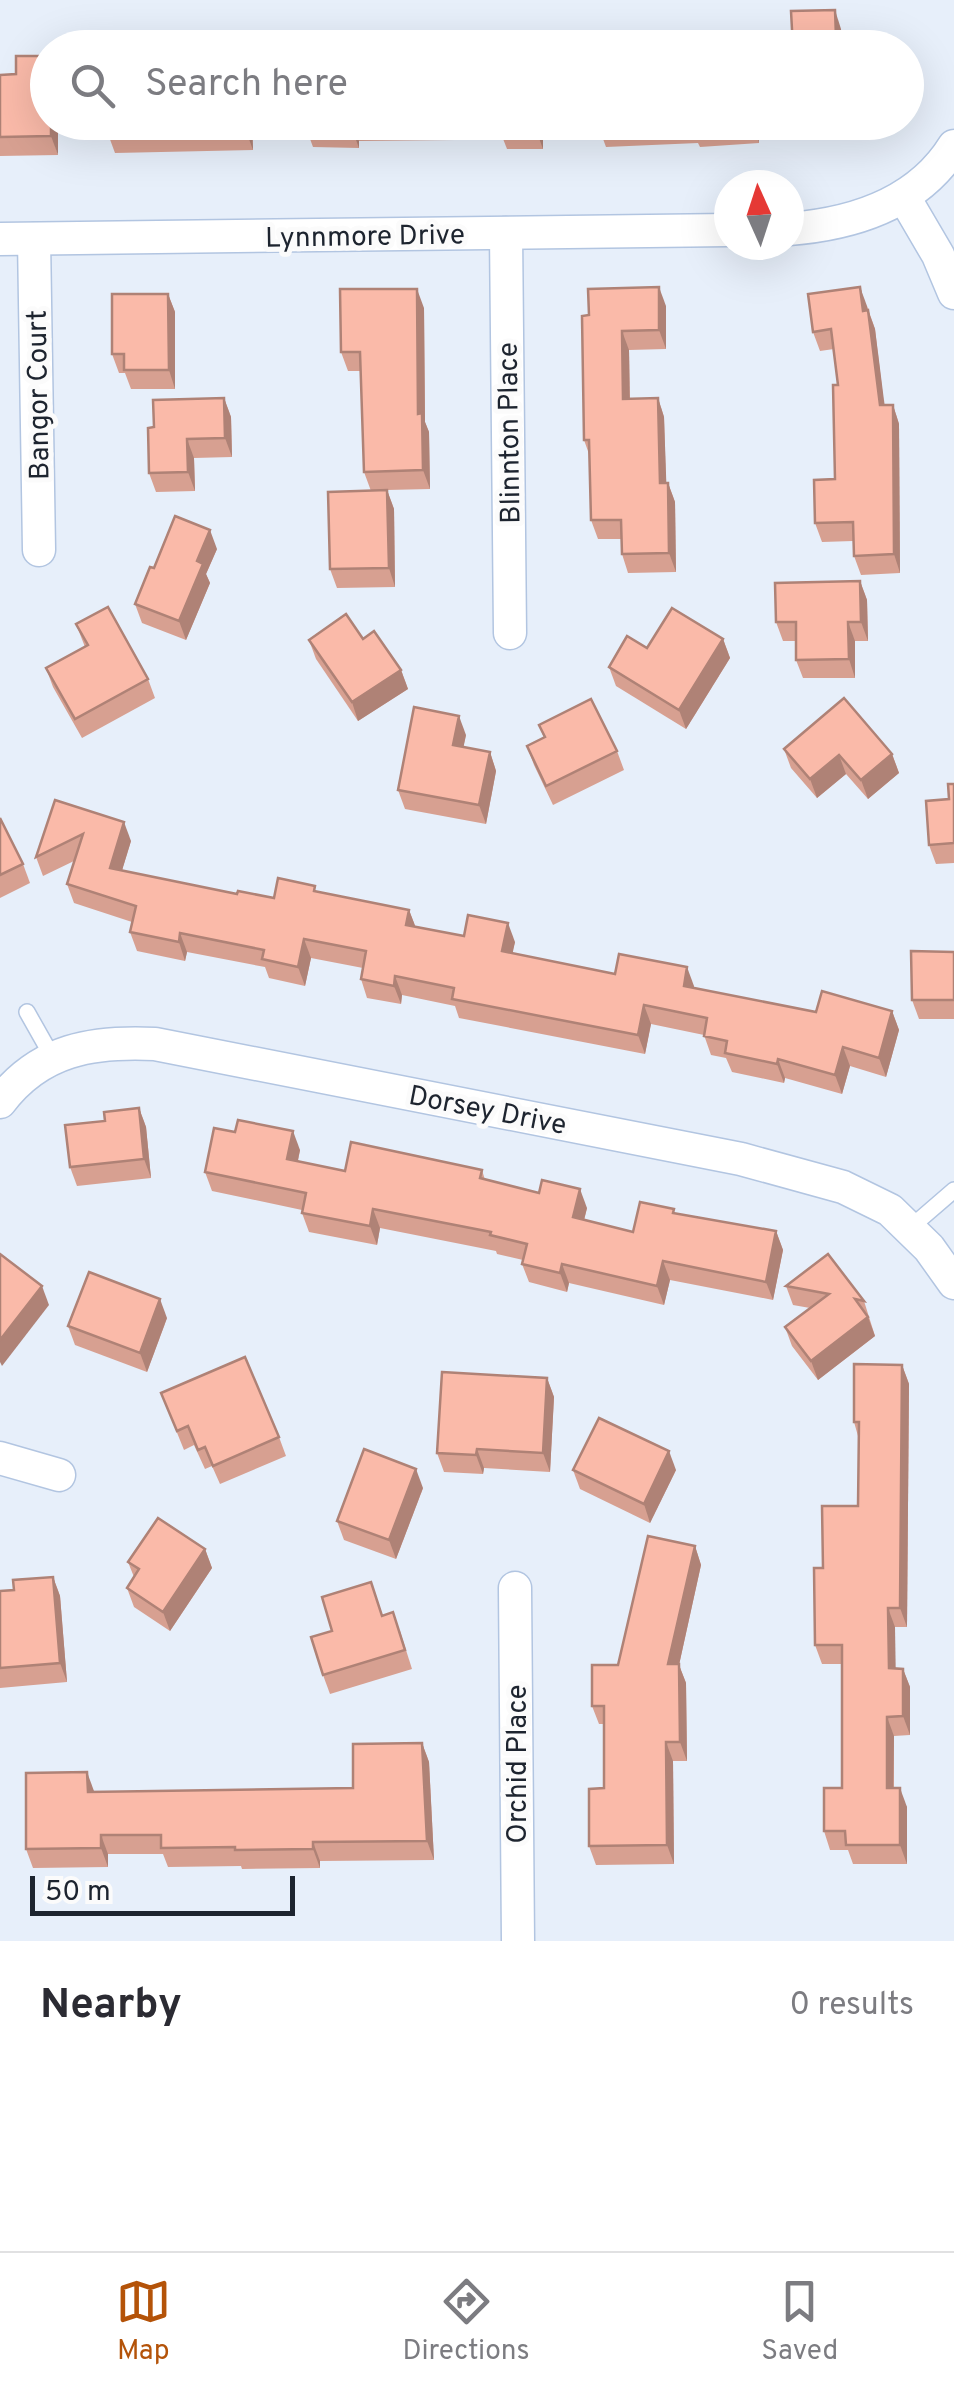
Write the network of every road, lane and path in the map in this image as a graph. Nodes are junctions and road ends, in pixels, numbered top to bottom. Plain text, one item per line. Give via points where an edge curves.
1 (954, 146) edge
2 (904, 197) junction
3 (804, 227) edge
4 (714, 230) edge
5 (506, 233) junction
6 (0, 239) edge
7 (34, 239) junction
8 (954, 293) edge
9 (39, 550) dead end
10 (510, 633) dead end
11 (27, 1012) dead end
12 (53, 1058) junction
13 (0, 1102) edge
14 (954, 1190) edge
15 (910, 1228) junction
16 (954, 1283) edge
17 (0, 1458) edge
18 (59, 1475) dead end
19 (515, 1588) dead end
20 (518, 1941) edge

1 - 2 street
2 - 3 street via 845,221
2 - 8 street
4 - 5 street, Lynnmore Drive
5 - 7 street, Lynnmore Drive
5 - 10 street, Blinnton Place
6 - 7 street, Lynnmore Drive
7 - 9 street, Bangor Court
11 - 12 lane
12 - 13 street, Dorsey Drive
12 - 15 street, Dorsey Drive via 88,1044 155,1044 741,1159 843,1187
14 - 15 lane
15 - 16 street, Dorsey Drive
17 - 18 street
19 - 20 street, Orchid Place

